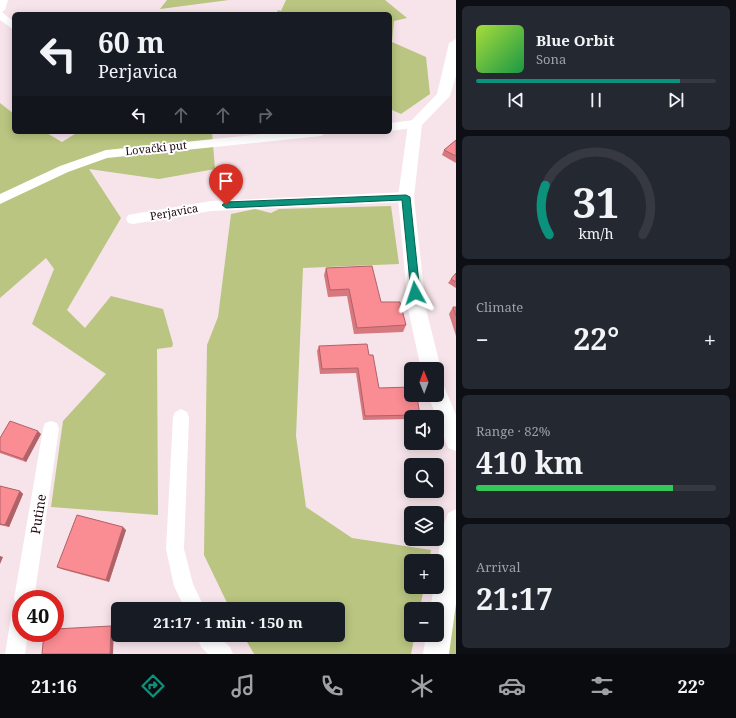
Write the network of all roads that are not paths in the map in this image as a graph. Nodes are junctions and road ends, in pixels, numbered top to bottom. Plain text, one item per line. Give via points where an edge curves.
1 (3, 0) edge
2 (0, 10) edge
3 (0, 16) edge
4 (12, 25) edge
5 (456, 43) edge
6 (415, 124) junction
7 (392, 126) edge
8 (301, 134) edge
9 (406, 197) junction
10 (0, 199) edge
11 (133, 220) dead end
12 (429, 362) edge
13 (441, 402) edge
14 (181, 417) dead end
15 (51, 429) dead end
16 (456, 441) edge
17 (456, 521) edge
18 (25, 590) edge
19 (192, 602) edge
20 (17, 642) edge
21 (210, 642) edge
22 (15, 654) edge
23 (223, 654) edge
24 (436, 654) edge

1 - 2 street
3 - 4 street
5 - 6 street via 442,96
6 - 7 street
6 - 9 street
8 - 10 street, Lovački put via 106,154 64,169
9 - 11 street, Perjavica via 211,206
9 - 12 street via 417,309
13 - 16 street
14 - 19 street via 175,549 184,586
15 - 18 street, Putine
17 - 24 street
20 - 22 street
21 - 23 street

